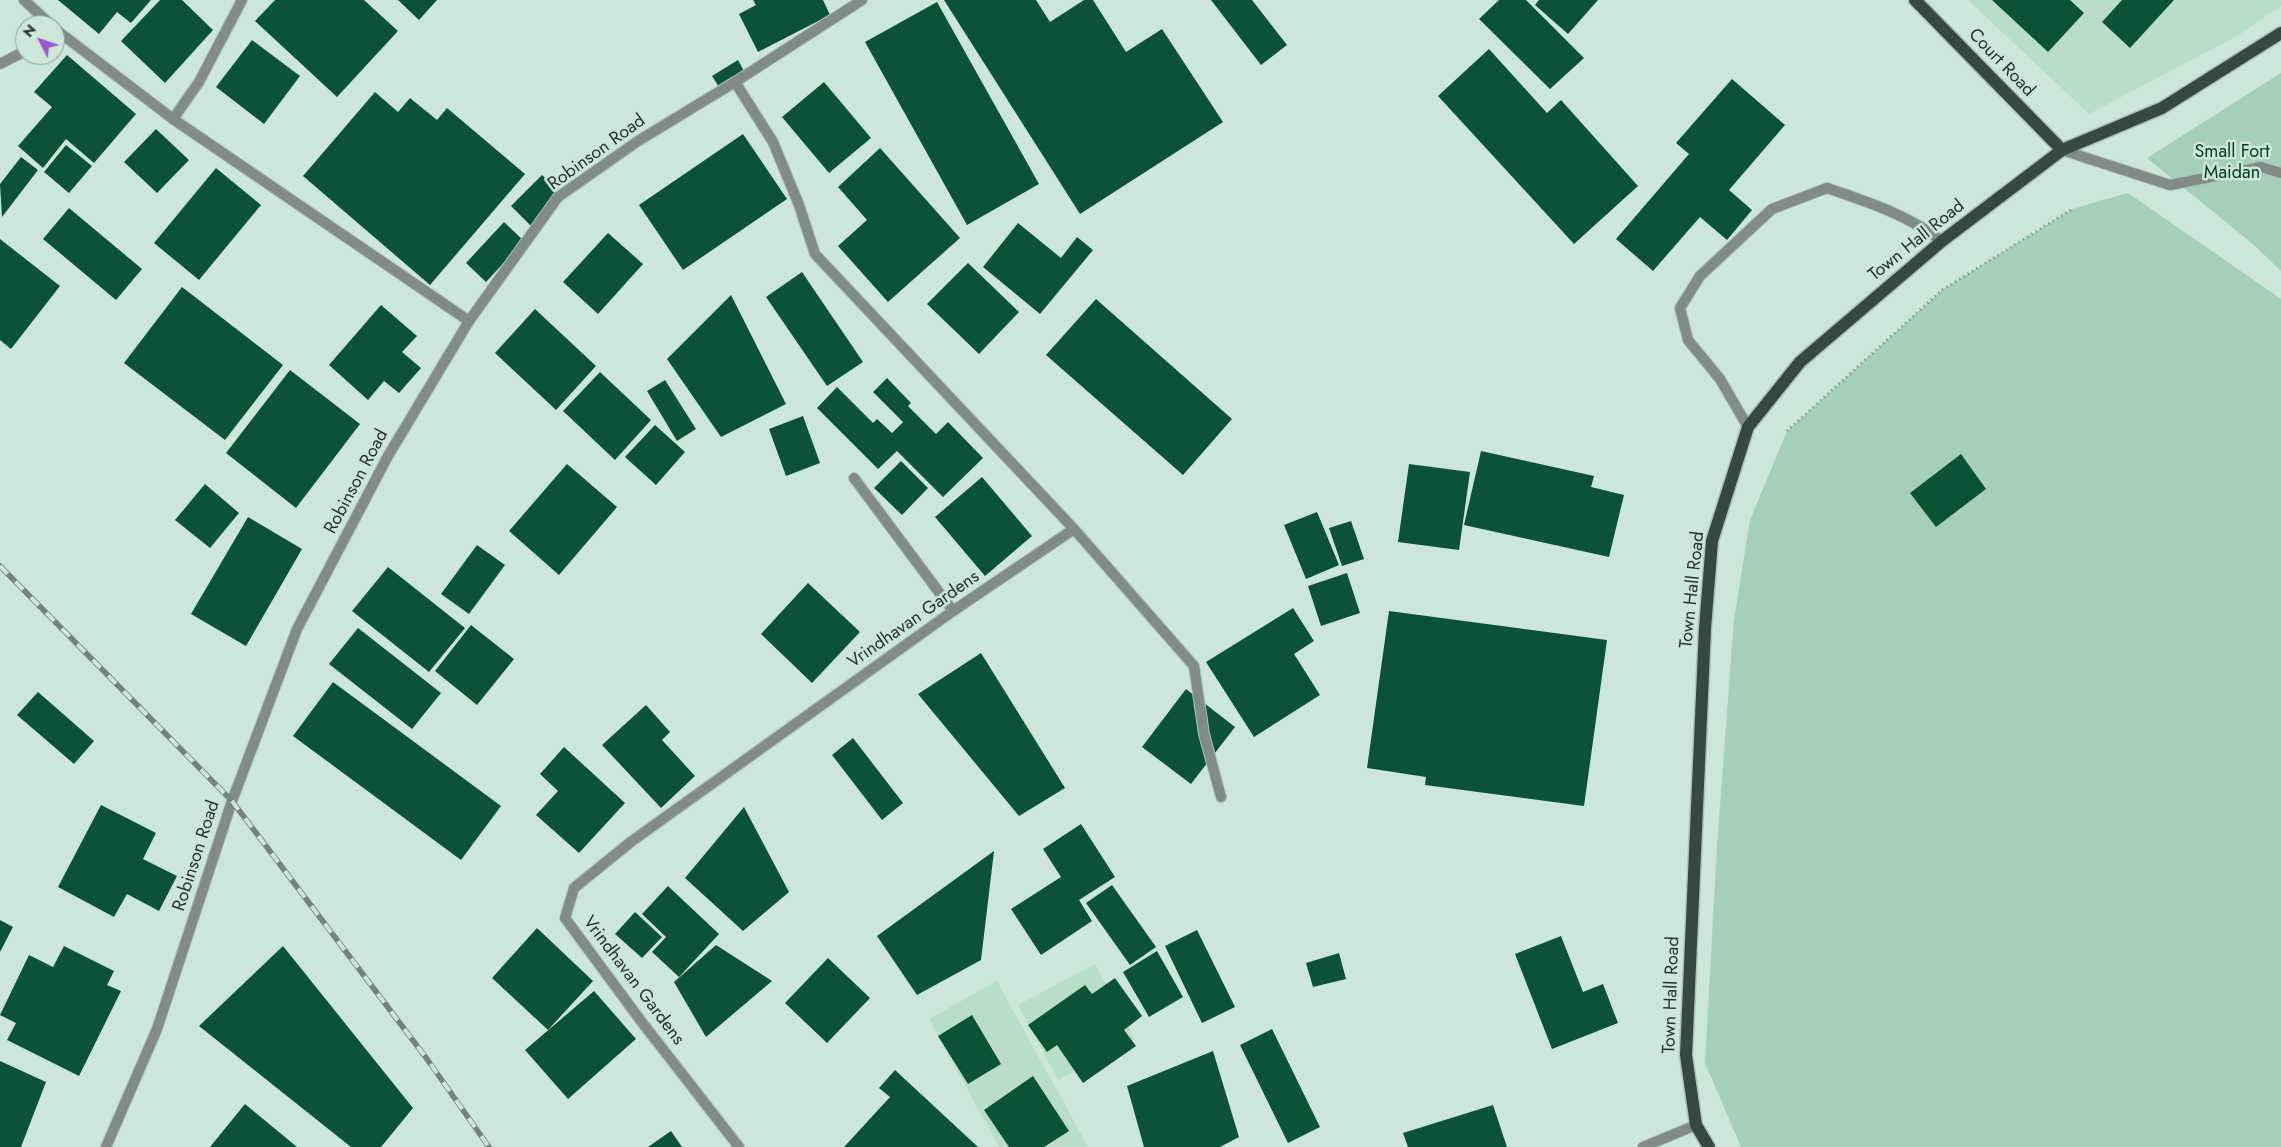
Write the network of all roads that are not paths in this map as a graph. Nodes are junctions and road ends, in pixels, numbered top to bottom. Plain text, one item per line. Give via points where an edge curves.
1 (24, 0) edge
2 (242, 0) edge
3 (862, 0) edge
4 (1919, 1) edge
5 (40, 15) edge
6 (2281, 33) edge
7 (65, 39) edge
8 (15, 56) edge
9 (0, 64) edge
10 (735, 82) junction
11 (173, 118) junction
12 (2062, 150) junction
13 (2281, 173) edge
14 (1942, 241) junction
15 (469, 321) junction
16 (1748, 428) junction
17 (854, 478) dead end
18 (1074, 529) junction
19 (953, 611) junction
20 (1221, 797) dead end
21 (1696, 1125) junction
22 (106, 1147) edge
23 (740, 1147) edge
24 (1643, 1147) edge
25 (1709, 1147) edge

1 - 5 street
2 - 11 street via 199,82
3 - 10 street, Robinson Road
4 - 12 main road, Court Road
6 - 12 main road, Town Hall Road via 2162,108
7 - 11 street
8 - 9 street
10 - 15 street, Robinson Road via 638,141 558,197
10 - 18 street via 773,142 815,254
11 - 15 street
12 - 13 street via 2170,185 2262,167
12 - 14 main road, Town Hall Road
14 - 16 main road, Town Hall Road via 1800,362
14 - 16 street via 1925,228 1888,209 1827,188 1772,209 1700,276 1680,308 1688,340 1720,379
15 - 22 street, Robinson Road via 388,456 297,629 232,801 157,1029
16 - 21 main road, Town Hall Road via 1712,541 1710,560 1686,1055
17 - 19 street
18 - 19 street, Vrindhavan Gardens
18 - 20 street via 1194,666 1204,734
19 - 23 street, Vrindhavan Gardens via 632,841 574,888 566,918 641,1021
21 - 24 street
21 - 25 main road, Town Hall Road

